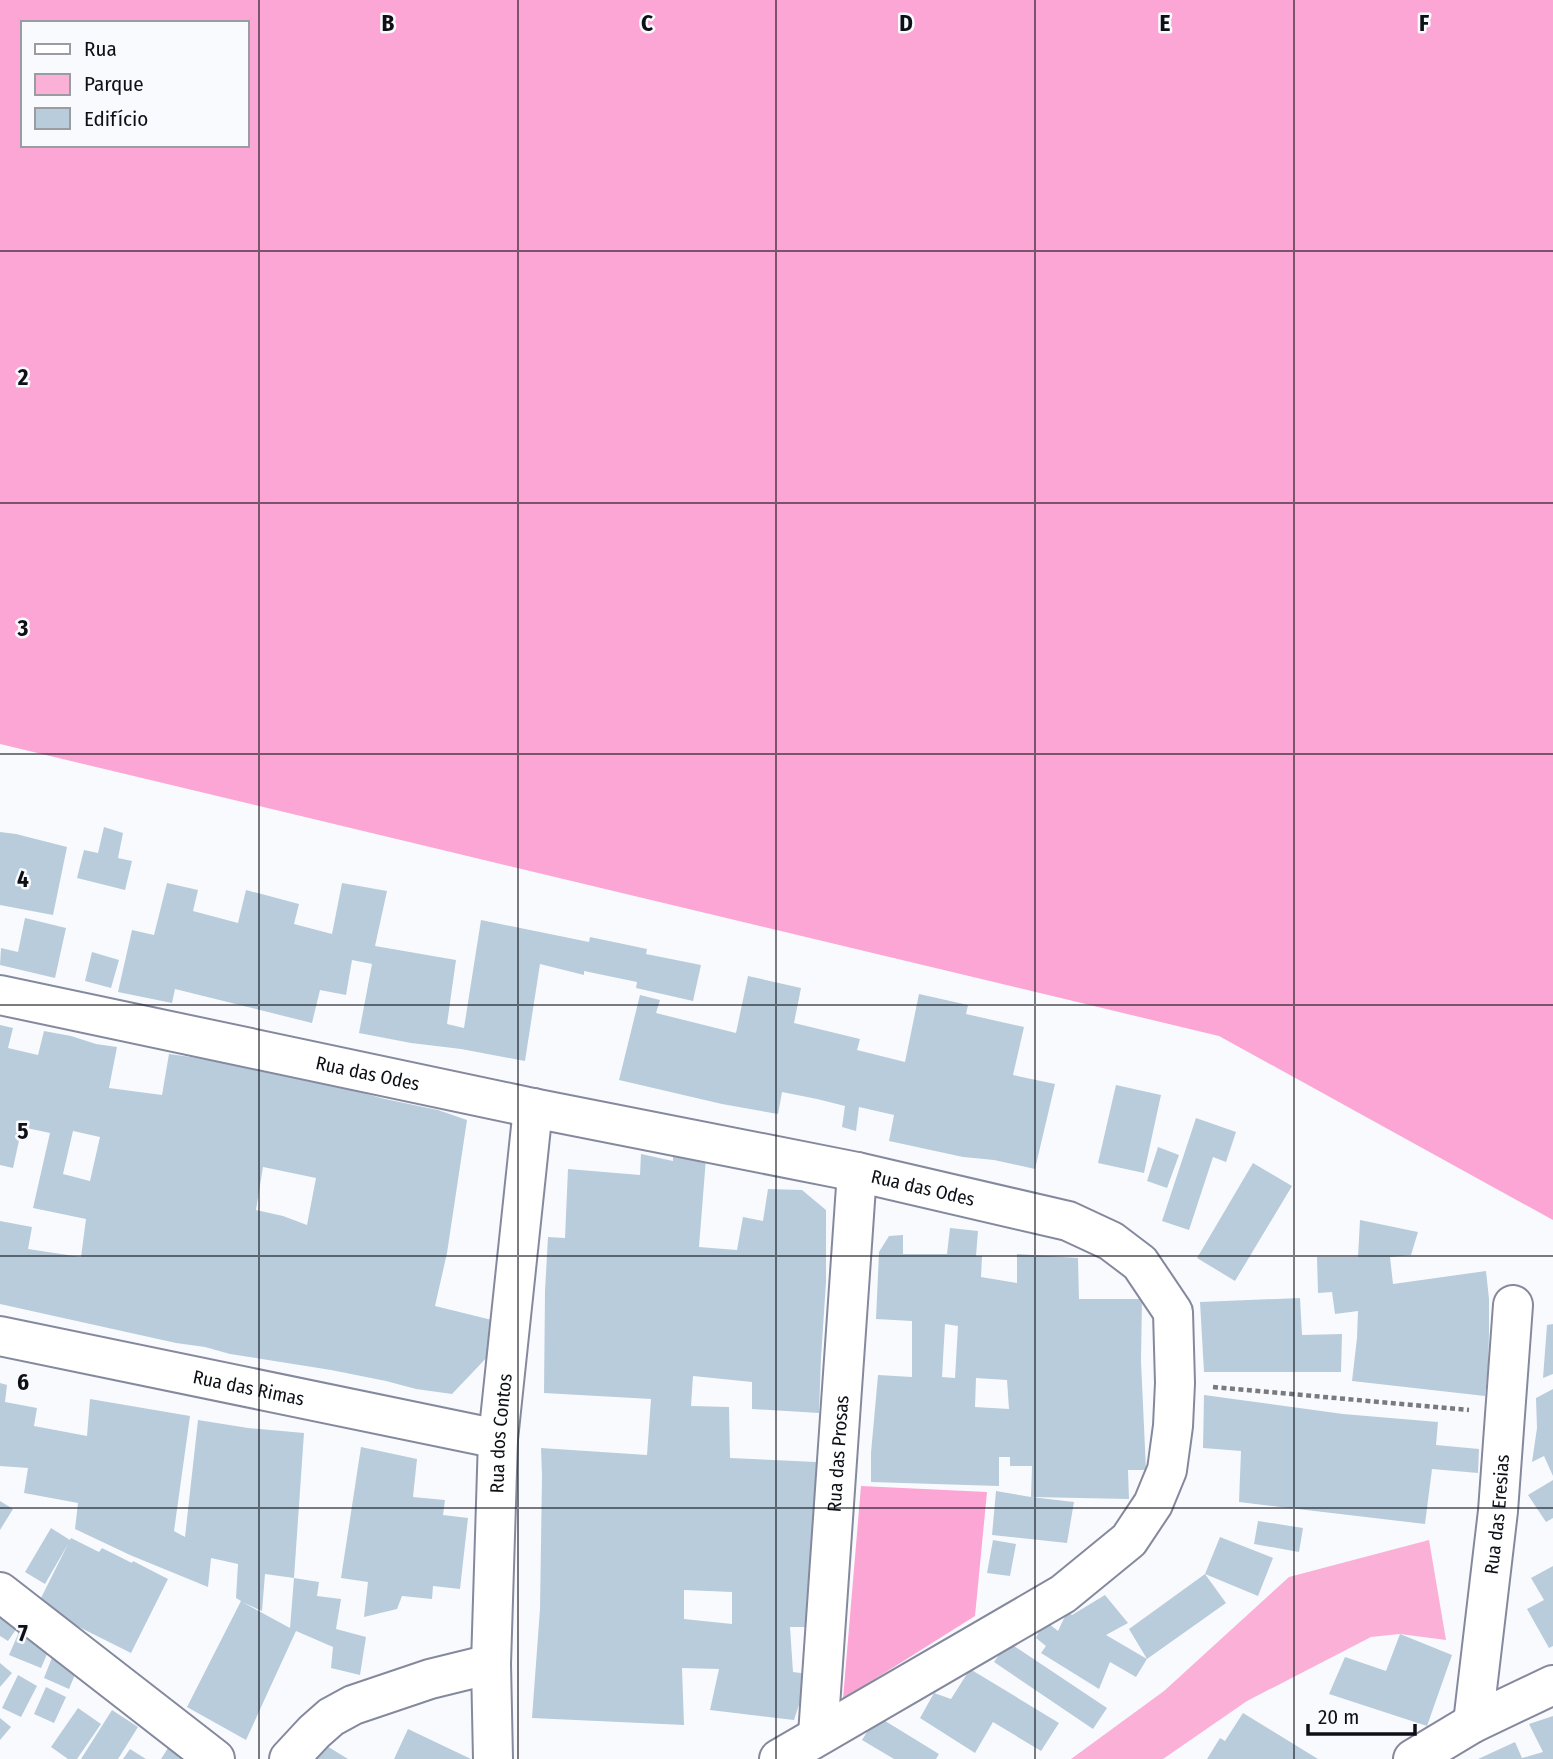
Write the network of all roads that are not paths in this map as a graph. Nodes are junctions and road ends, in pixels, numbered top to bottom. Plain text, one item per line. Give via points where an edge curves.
1 (0, 995) edge
2 (533, 1108) junction
3 (856, 1172) junction
4 (1513, 1305) dead end
5 (0, 1336) edge
6 (498, 1439) junction
7 (0, 1592) edge
8 (491, 1664) junction
9 (1553, 1685) edge
10 (1473, 1723) junction
11 (818, 1735) junction
12 (215, 1759) edge
13 (289, 1759) edge
14 (493, 1759) edge
15 (779, 1759) edge
16 (1413, 1759) edge

1 - 2 street, Rua das Odes
2 - 3 street, Rua das Odes
2 - 6 street, Rua dos Contos
3 - 11 street, Rua das Prosas
3 - 11 street, Rua das Odes via 1068,1220 1111,1241 1140,1263 1173,1312 1173,1426 1167,1470 1153,1504 1129,1540 1063,1594
4 - 10 street, Rua das Eresias via 1498,1511
5 - 6 street, Rua das Rimas
6 - 8 street, Rua dos Contos
7 - 12 street
8 - 13 street via 353,1705 331,1717
8 - 14 street, Rua dos Contos
9 - 10 street
10 - 16 street
11 - 15 street, Rua das Odes

